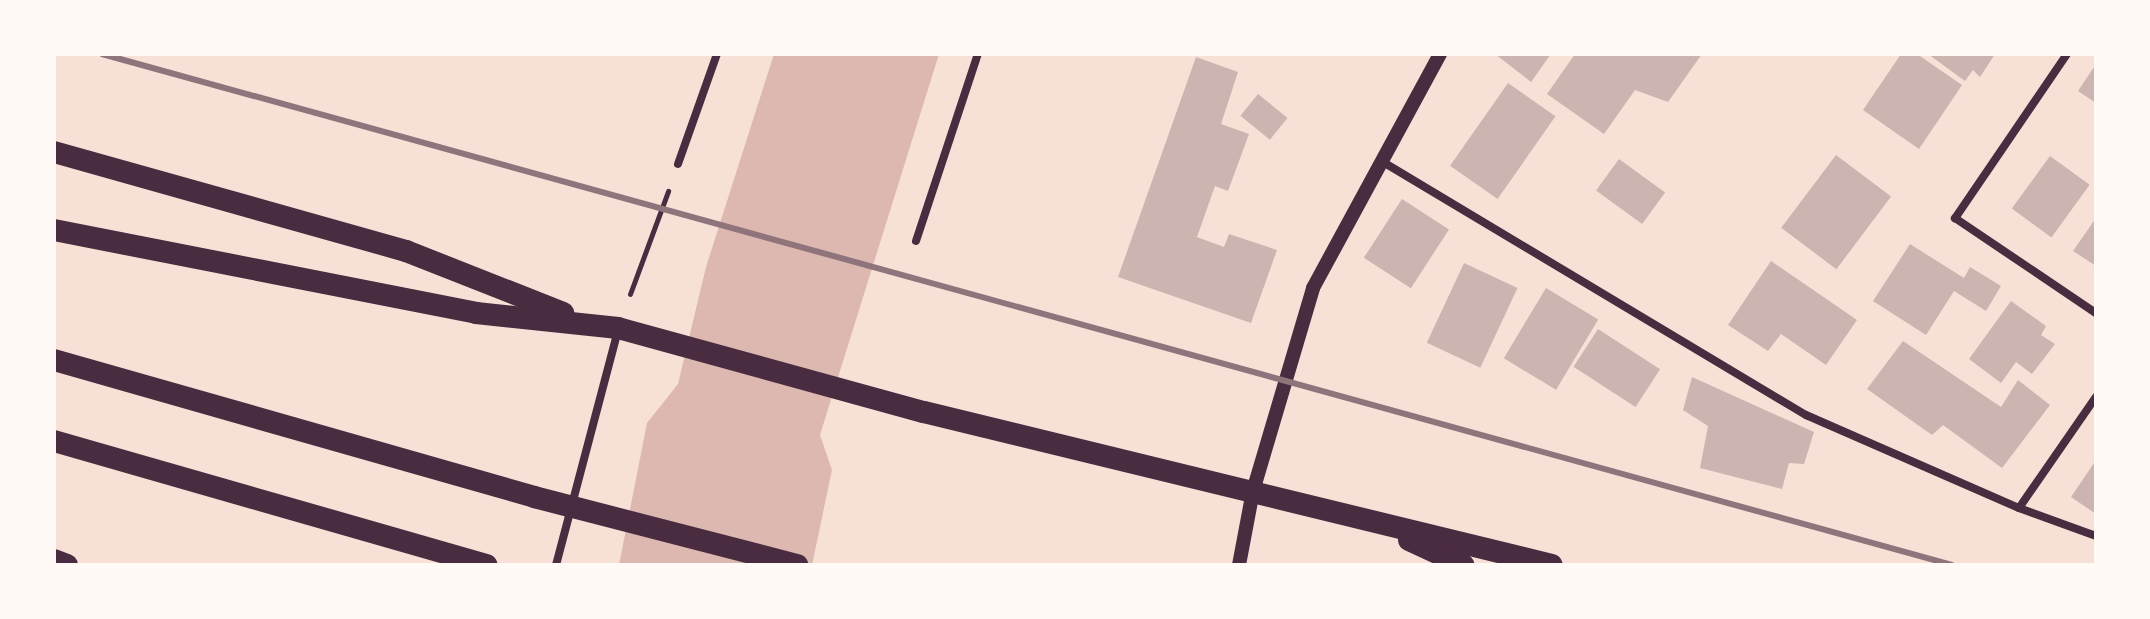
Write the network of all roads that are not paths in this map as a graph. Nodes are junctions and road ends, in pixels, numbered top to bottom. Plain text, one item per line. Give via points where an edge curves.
1 (717, 54) edge
2 (978, 54) edge
3 (1440, 54) edge
4 (2067, 54) edge
5 (54, 152) edge
6 (1383, 162) junction
7 (678, 164) road end
8 (54, 230) edge
9 (916, 241) dead end
10 (2096, 313) edge
11 (587, 322) junction
12 (618, 328) junction
13 (54, 360) edge
14 (2096, 397) edge
15 (54, 441) edge
16 (1253, 491) junction
17 (2019, 508) junction
18 (1360, 518) junction
19 (2096, 536) edge
20 (54, 560) edge
21 (67, 565) edge
22 (487, 565) edge
23 (556, 565) edge
24 (797, 565) edge
25 (1239, 565) edge
26 (1463, 565) edge
27 (1552, 565) edge

1 - 7 street
2 - 9 street
3 - 6 street
4 - 10 street via 1955,218
5 - 11 highway via 406,251
6 - 16 street via 1313,288
6 - 17 street via 1806,415
8 - 11 highway via 476,313
11 - 12 highway
12 - 16 highway via 924,412
12 - 23 street
13 - 24 highway via 534,497
14 - 17 street
15 - 22 highway
16 - 18 highway
16 - 25 street
17 - 19 street
18 - 26 highway
18 - 27 highway
20 - 21 highway

